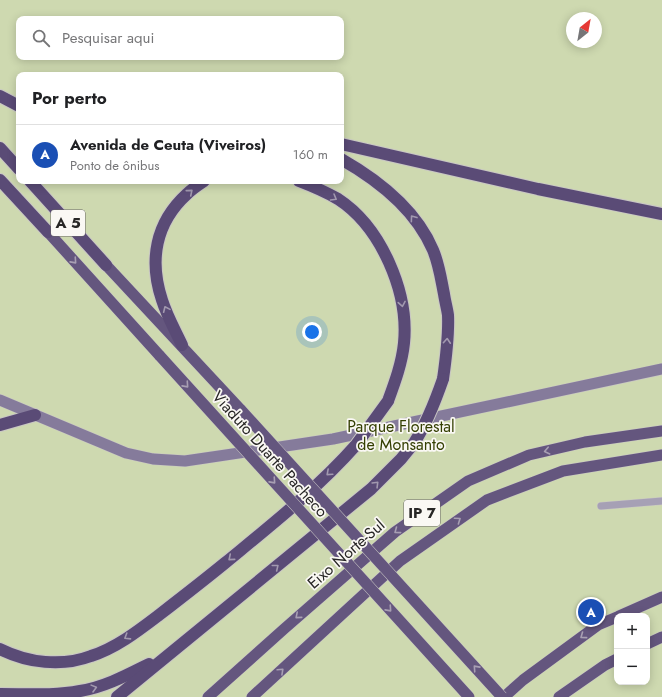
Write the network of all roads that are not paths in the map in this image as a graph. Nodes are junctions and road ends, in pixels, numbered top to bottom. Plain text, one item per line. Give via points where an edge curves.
1 (0, 96) edge
2 (16, 104) edge
3 (344, 145) edge
4 (0, 148) edge
5 (344, 161) edge
6 (16, 166) edge
7 (0, 180) edge
8 (33, 184) edge
9 (200, 184) edge
10 (306, 184) edge
11 (0, 187) edge
12 (662, 214) edge
13 (48, 232) junction
14 (106, 265) joint
15 (182, 345) junction
16 (662, 369) edge
17 (0, 400) edge
18 (35, 415) junction
19 (0, 425) edge
20 (662, 431) edge
21 (662, 456) edge
22 (662, 501) edge
23 (601, 506) dead end
24 (662, 597) edge
25 (625, 613) edge
26 (614, 618) edge
27 (662, 637) edge
28 (650, 643) edge
29 (0, 649) edge
30 (171, 654) junction
31 (614, 660) edge
32 (0, 694) edge
33 (117, 697) edge
34 (208, 697) edge
35 (252, 697) edge
36 (469, 697) edge
37 (503, 697) edge
38 (560, 697) edge

1 - 2 highway
3 - 12 highway
4 - 6 highway
30 -> 5 highway, bridge via 371,489 396,464 423,429 443,379 448,315 440,269 433,250 410,213 375,182
7 - 13 highway, A 5
8 - 14 highway, A 5
15 -> 9 highway via 162,301 157,282 157,242 163,225 173,209
10 -> 29 highway, bridge via 339,200 359,217 374,236 397,281 405,321 404,343 388,401 356,445 333,470 193,589 126,639 91,656 68,662 22,658
11 - 13 highway
13 -> 36 highway, Viaduto Duarte Pacheco, bridge
14 - 15 highway, Viaduto Duarte Pacheco
37 -> 15 highway, Viaduto Duarte Pacheco, bridge
16 - 18 main road via 333,439 185,461 153,459 126,453
17 - 18 main road
18 - 19 highway
20 -> 34 highway, Eixo Norte-Sul / IP 7 via 585,442 530,455 468,481 395,532
35 -> 21 highway, IP 7 via 400,561 487,500 563,471
22 - 23 lane
24 - 25 highway
26 -> 37 highway via 598,625
27 - 28 highway
32 -> 30 highway via 57,694 81,691 118,680
30 - 33 highway
31 - 38 highway

